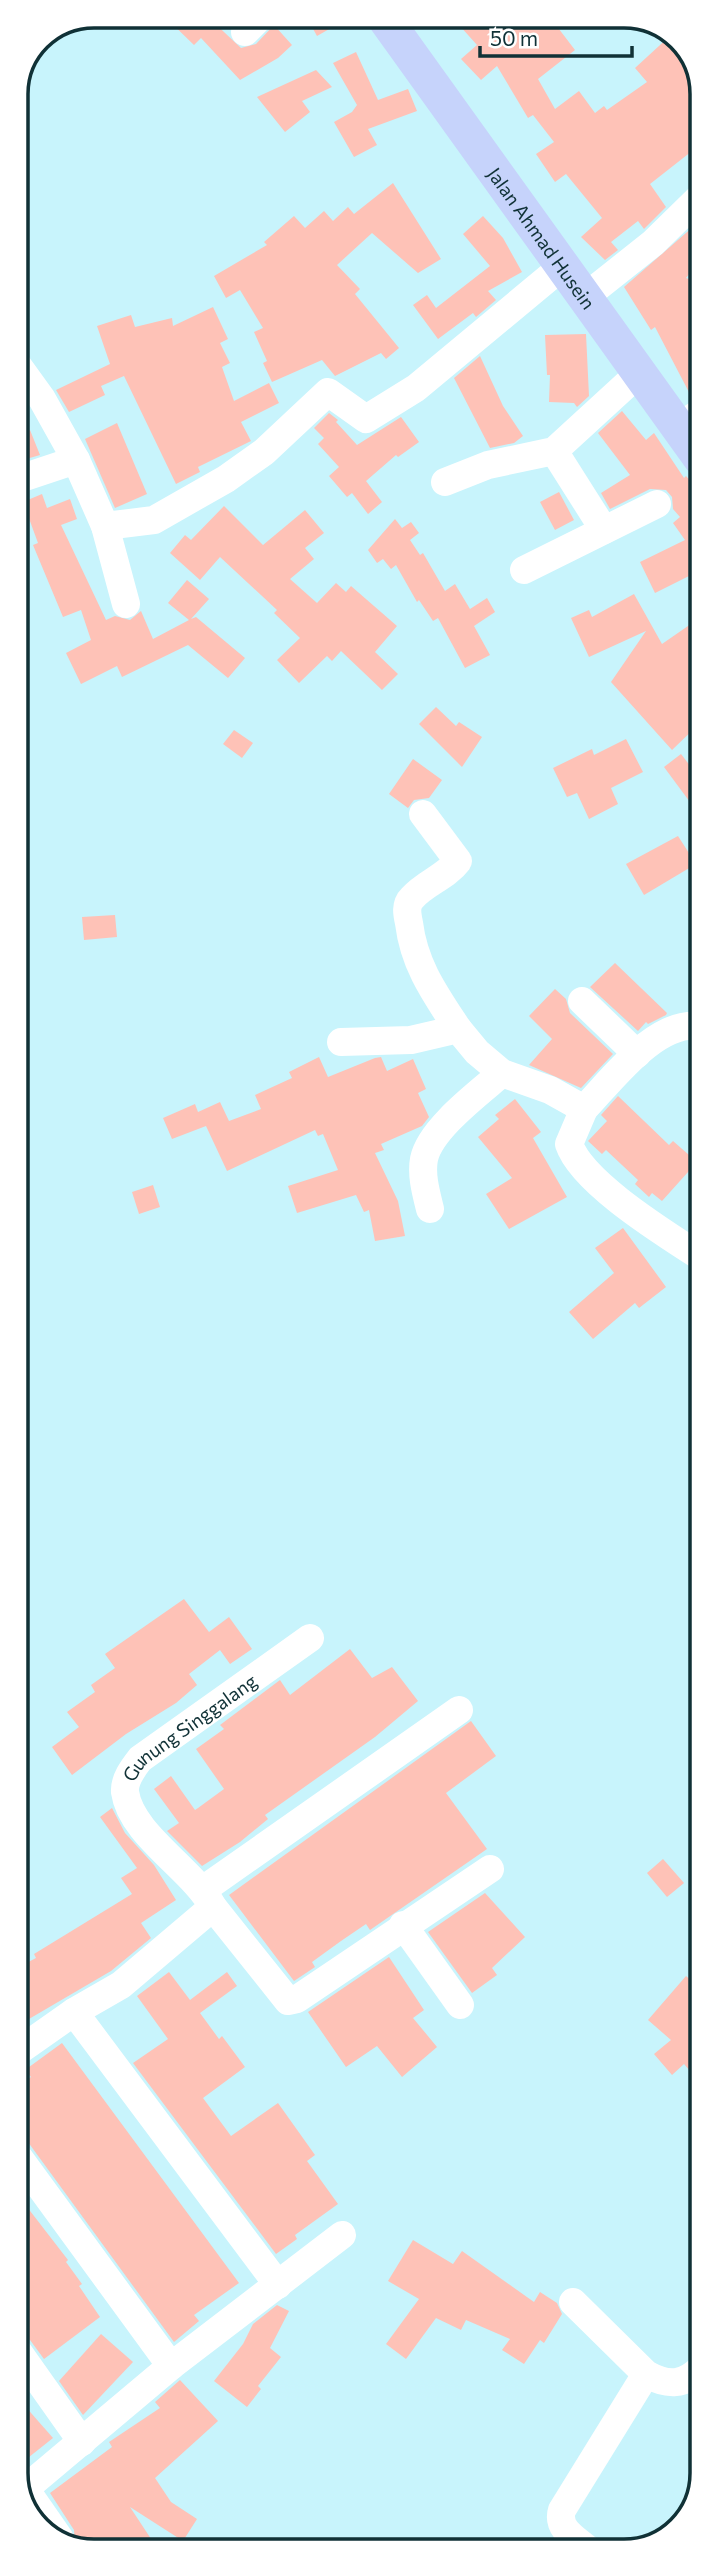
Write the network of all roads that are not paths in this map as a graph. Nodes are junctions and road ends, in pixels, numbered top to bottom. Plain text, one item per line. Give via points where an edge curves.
1 (392, 28) edge
2 (690, 207) edge
3 (564, 265) junction
4 (585, 297) junction
5 (638, 374) junction
6 (28, 379) edge
7 (689, 420) edge
8 (554, 451) junction
9 (76, 460) junction
10 (28, 476) edge
11 (445, 482) dead end
12 (657, 504) dead end
13 (105, 526) junction
14 (604, 530) junction
15 (524, 570) dead end
16 (126, 604) dead end
17 (422, 814) dead end
18 (582, 1000) dead end
19 (690, 1024) edge
20 (457, 1029) junction
21 (341, 1042) dead end
22 (637, 1054) junction
23 (502, 1073) junction
24 (584, 1109) junction
25 (430, 1209) dead end
26 (690, 1249) edge
27 (310, 1638) dead end
28 (460, 1710) dead end
29 (490, 1869) dead end
30 (209, 1898) junction
31 (403, 1925) junction
32 (460, 2004) dead end
33 (74, 2012) junction
34 (28, 2044) edge
35 (28, 2170) edge
36 (342, 2235) dead end
37 (278, 2285) junction
38 (573, 2302) dead end
39 (28, 2366) edge
40 (171, 2366) junction
41 (646, 2374) junction
42 (690, 2379) edge
43 (82, 2442) junction
44 (29, 2487) edge
45 (577, 2539) edge

1 - 3 main road, Jalan Ahmad Husein
2 - 4 street
3 - 4 main road, Jalan Ahmad Husein
3 - 13 street via 381,412 366,419 328,392 264,452 226,480 154,520
4 - 5 main road, Jalan Ahmad Husein
5 - 7 main road, Jalan Ahmad Husein
5 - 8 street
6 - 9 street
8 - 11 street via 488,465
8 - 14 street
9 - 10 street
9 - 13 street
12 - 14 street
13 - 16 street
14 - 15 street
17 - 20 street via 458,861 407,906 412,946 426,980
18 - 22 street
19 - 22 street via 675,1027
20 - 21 street via 411,1040
20 - 23 street
22 - 24 street
23 - 24 street via 550,1090
23 - 25 street via 441,1129 428,1150 424,1159
24 - 26 street via 569,1144 578,1163 611,1194
27 - 30 street, Gunung Singgalang via 140,1759 129,1774 125,1792 135,1817
28 - 30 street
29 - 31 street
30 - 31 street, Gunung Singgalang via 288,2001 297,2000
30 - 33 street via 121,1985
31 - 32 street
33 - 34 street
33 - 37 street
35 - 40 street
36 - 37 street
37 - 40 street
38 - 41 street
39 - 43 street
40 - 43 street
41 - 42 street via 675,2385
41 - 45 street via 562,2510 561,2525
43 - 44 street

